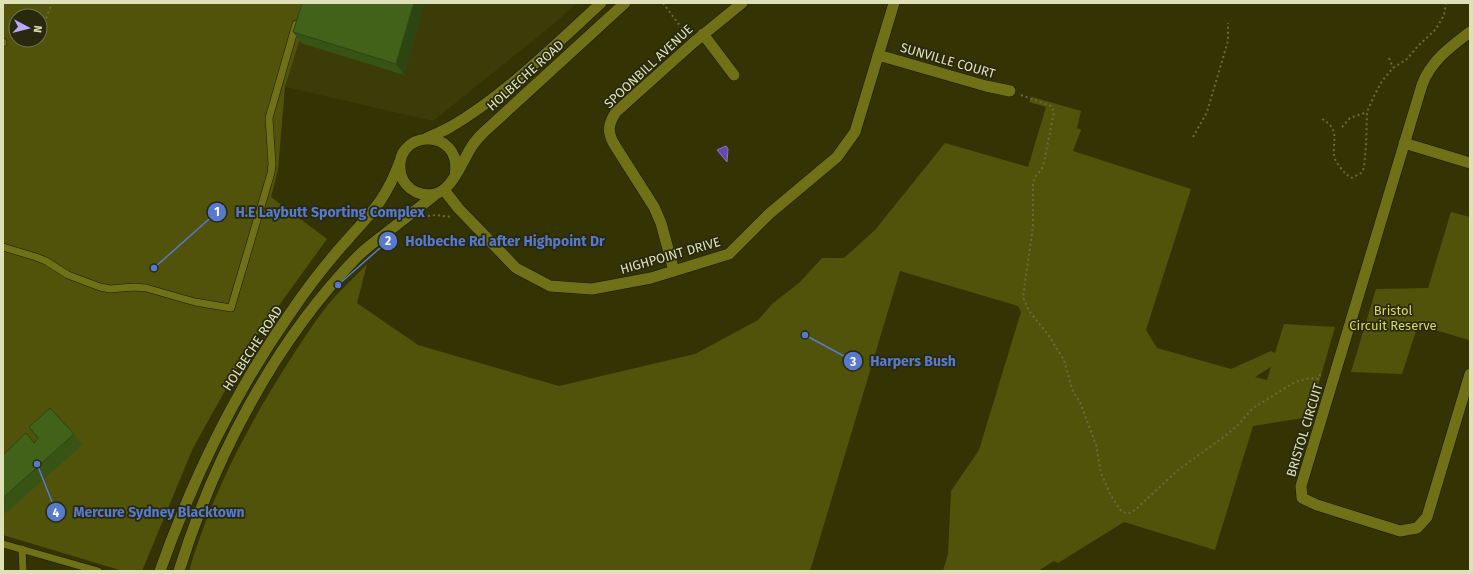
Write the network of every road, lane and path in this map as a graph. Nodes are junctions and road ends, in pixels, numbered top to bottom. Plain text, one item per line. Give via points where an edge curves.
1 (52, 3) edge
2 (602, 3) edge
3 (625, 3) edge
4 (663, 3) edge
5 (742, 3) edge
6 (894, 3) edge
7 (1446, 3) edge
8 (48, 14) edge
9 (298, 17) edge
10 (1228, 22) dead end
11 (1470, 32) edge
12 (703, 34) junction
13 (693, 43) junction
14 (878, 55) junction
15 (1389, 58) dead end
16 (1393, 68) junction
17 (734, 75) dead end
18 (1010, 91) joint
19 (1367, 112) junction
20 (1322, 119) dead end
21 (1342, 127) dead end
22 (1193, 137) dead end
23 (427, 138) junction
24 (1404, 143) junction
25 (400, 161) junction
26 (1470, 163) edge
27 (455, 176) junction
28 (440, 192) junction
29 (459, 210) junction
30 (423, 218) dead end
31 (3, 247) edge
32 (674, 271) junction
33 (1470, 374) edge
34 (1327, 377) dead end
35 (3, 544) edge
36 (22, 549) junction
37 (23, 571) edge
38 (98, 571) edge
39 (160, 571) edge
40 (179, 571) edge

1 - 8 path
2 - 23 street, HOLBECHE ROAD via 490,100 451,127
3 - 27 street, HOLBECHE ROAD via 484,132
4 - 13 path
5 - 12 street, SPOONBILL AVENUE
6 - 14 street, HIGHPOINT DRIVE
7 - 16 path via 1444,15 1436,29 1407,59
9 - 31 lane via 269,118 272,164 269,178 231,308 195,302 146,288 100,287 68,275 46,261
10 - 22 path via 1228,42 1220,70 1207,112
11 - 24 street, BRISTOL CIRCUIT via 1448,49 1428,70
12 - 13 street, SPOONBILL AVENUE
12 - 17 street
13 - 32 street, SPOONBILL AVENUE via 616,112 608,128 614,144 654,207
14 - 18 street, SUNVILLE COURT
14 - 32 street, HIGHPOINT DRIVE via 855,132 837,156 769,214 729,254
15 - 16 path
16 - 19 path via 1382,81
18 - 34 path via 1051,106 1054,112 1043,167 1033,182 1033,226 1023,297 1029,311 1050,336 1064,360 1073,392 1096,445 1101,473 1121,511 1126,514 1135,510 1178,470 1225,436 1262,402 1295,382 1310,378 1318,379 1320,375
19 - 20 path via 1364,168 1352,178 1346,175 1335,160 1333,130 1330,124
19 - 21 path via 1350,118
23 - 25 street via 410,145
23 - 27 street via 436,139 451,150 455,158
24 - 26 street
24 - 33 street, BRISTOL CIRCUIT via 1301,486 1302,498 1400,531 1417,528 1427,517
25 - 28 street via 402,178 413,191 429,195
25 - 39 street, HOLBECHE ROAD via 389,189 380,203 292,311 236,397 200,469
27 - 28 street
28 - 29 street, HIGHPOINT DRIVE
28 - 40 street via 359,255 323,295 289,342 251,403 218,466 198,514
29 - 30 path via 451,217 436,215
29 - 32 street, HIGHPOINT DRIVE via 516,268 550,286 592,289
35 - 36 lane
36 - 37 lane
36 - 38 lane

